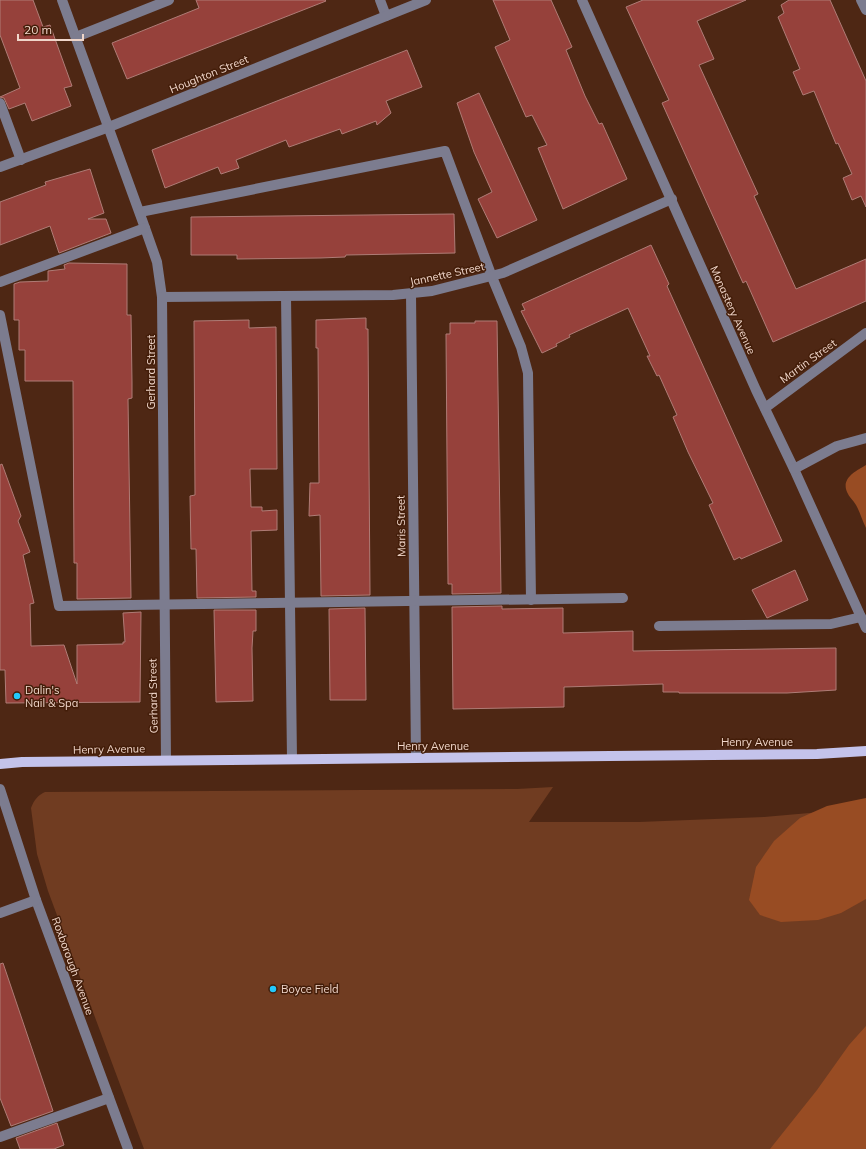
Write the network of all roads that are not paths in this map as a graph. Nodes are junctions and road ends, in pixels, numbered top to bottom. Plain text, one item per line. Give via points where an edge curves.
1 (62, 0) edge
2 (169, 0) edge
3 (380, 0) edge
4 (426, 0) edge
5 (582, 0) edge
6 (861, 0) edge
7 (866, 10) edge
8 (386, 16) junction
9 (76, 37) junction
10 (0, 103) edge
11 (109, 127) junction
12 (21, 160) junction
13 (0, 167) edge
14 (672, 199) junction
15 (140, 212) junction
16 (145, 228) junction
17 (492, 277) junction
18 (0, 282) edge
19 (411, 294) junction
20 (286, 296) junction
21 (162, 297) junction
22 (0, 315) edge
23 (866, 333) edge
24 (765, 408) junction
25 (866, 438) edge
26 (794, 469) junction
27 (623, 598) dead end
28 (531, 600) junction
29 (414, 602) junction
30 (289, 604) junction
31 (164, 605) junction
32 (861, 617) junction
33 (659, 626) dead end
34 (866, 628) edge
35 (866, 751) edge
36 (416, 758) junction
37 (292, 759) junction
38 (166, 760) junction
39 (0, 764) edge
40 (0, 789) edge
41 (36, 900) junction
42 (0, 913) edge
43 (109, 1098) junction
44 (0, 1137) edge
45 (128, 1149) edge

1 - 9 street, Gerhard Street
2 - 9 street
3 - 8 street
4 - 8 street, Houghton Street
5 - 14 street, Monastery Avenue
6 - 7 street
8 - 11 street, Houghton Street
9 - 11 street, Gerhard Street
10 - 12 street
11 - 12 street, Houghton Street
11 - 15 street, Gerhard Street
12 - 13 street, Houghton Street
14 - 17 street, Jannette Street
14 - 24 street, Monastery Avenue
15 - 16 street, Gerhard Street
15 - 17 street via 445,151
16 - 18 street
16 - 21 street, Gerhard Street via 157,262
17 - 19 street, Jannette Street
17 - 28 street via 521,348 528,373
19 - 20 street, Jannette Street
19 - 29 street, Maris Street
20 - 21 street, Jannette Street
20 - 30 street
21 - 31 street, Gerhard Street
22 - 31 street via 59,606
23 - 24 street, Martin Street
24 - 26 street, Monastery Avenue
25 - 26 street via 837,446
26 - 32 street, Monastery Avenue
27 - 28 street
28 - 29 street
29 - 30 street
29 - 36 street, Maris Street
30 - 31 street
30 - 37 street
31 - 38 street, Gerhard Street
32 - 33 street via 831,624
32 - 34 street, Monastery Avenue
35 - 36 main road, Henry Avenue via 817,754
36 - 37 main road, Henry Avenue
37 - 38 main road, Henry Avenue
38 - 39 main road, Henry Avenue
40 - 41 street, Roxborough Avenue
41 - 42 street
41 - 43 street, Roxborough Avenue
43 - 44 street
43 - 45 street, Roxborough Avenue

